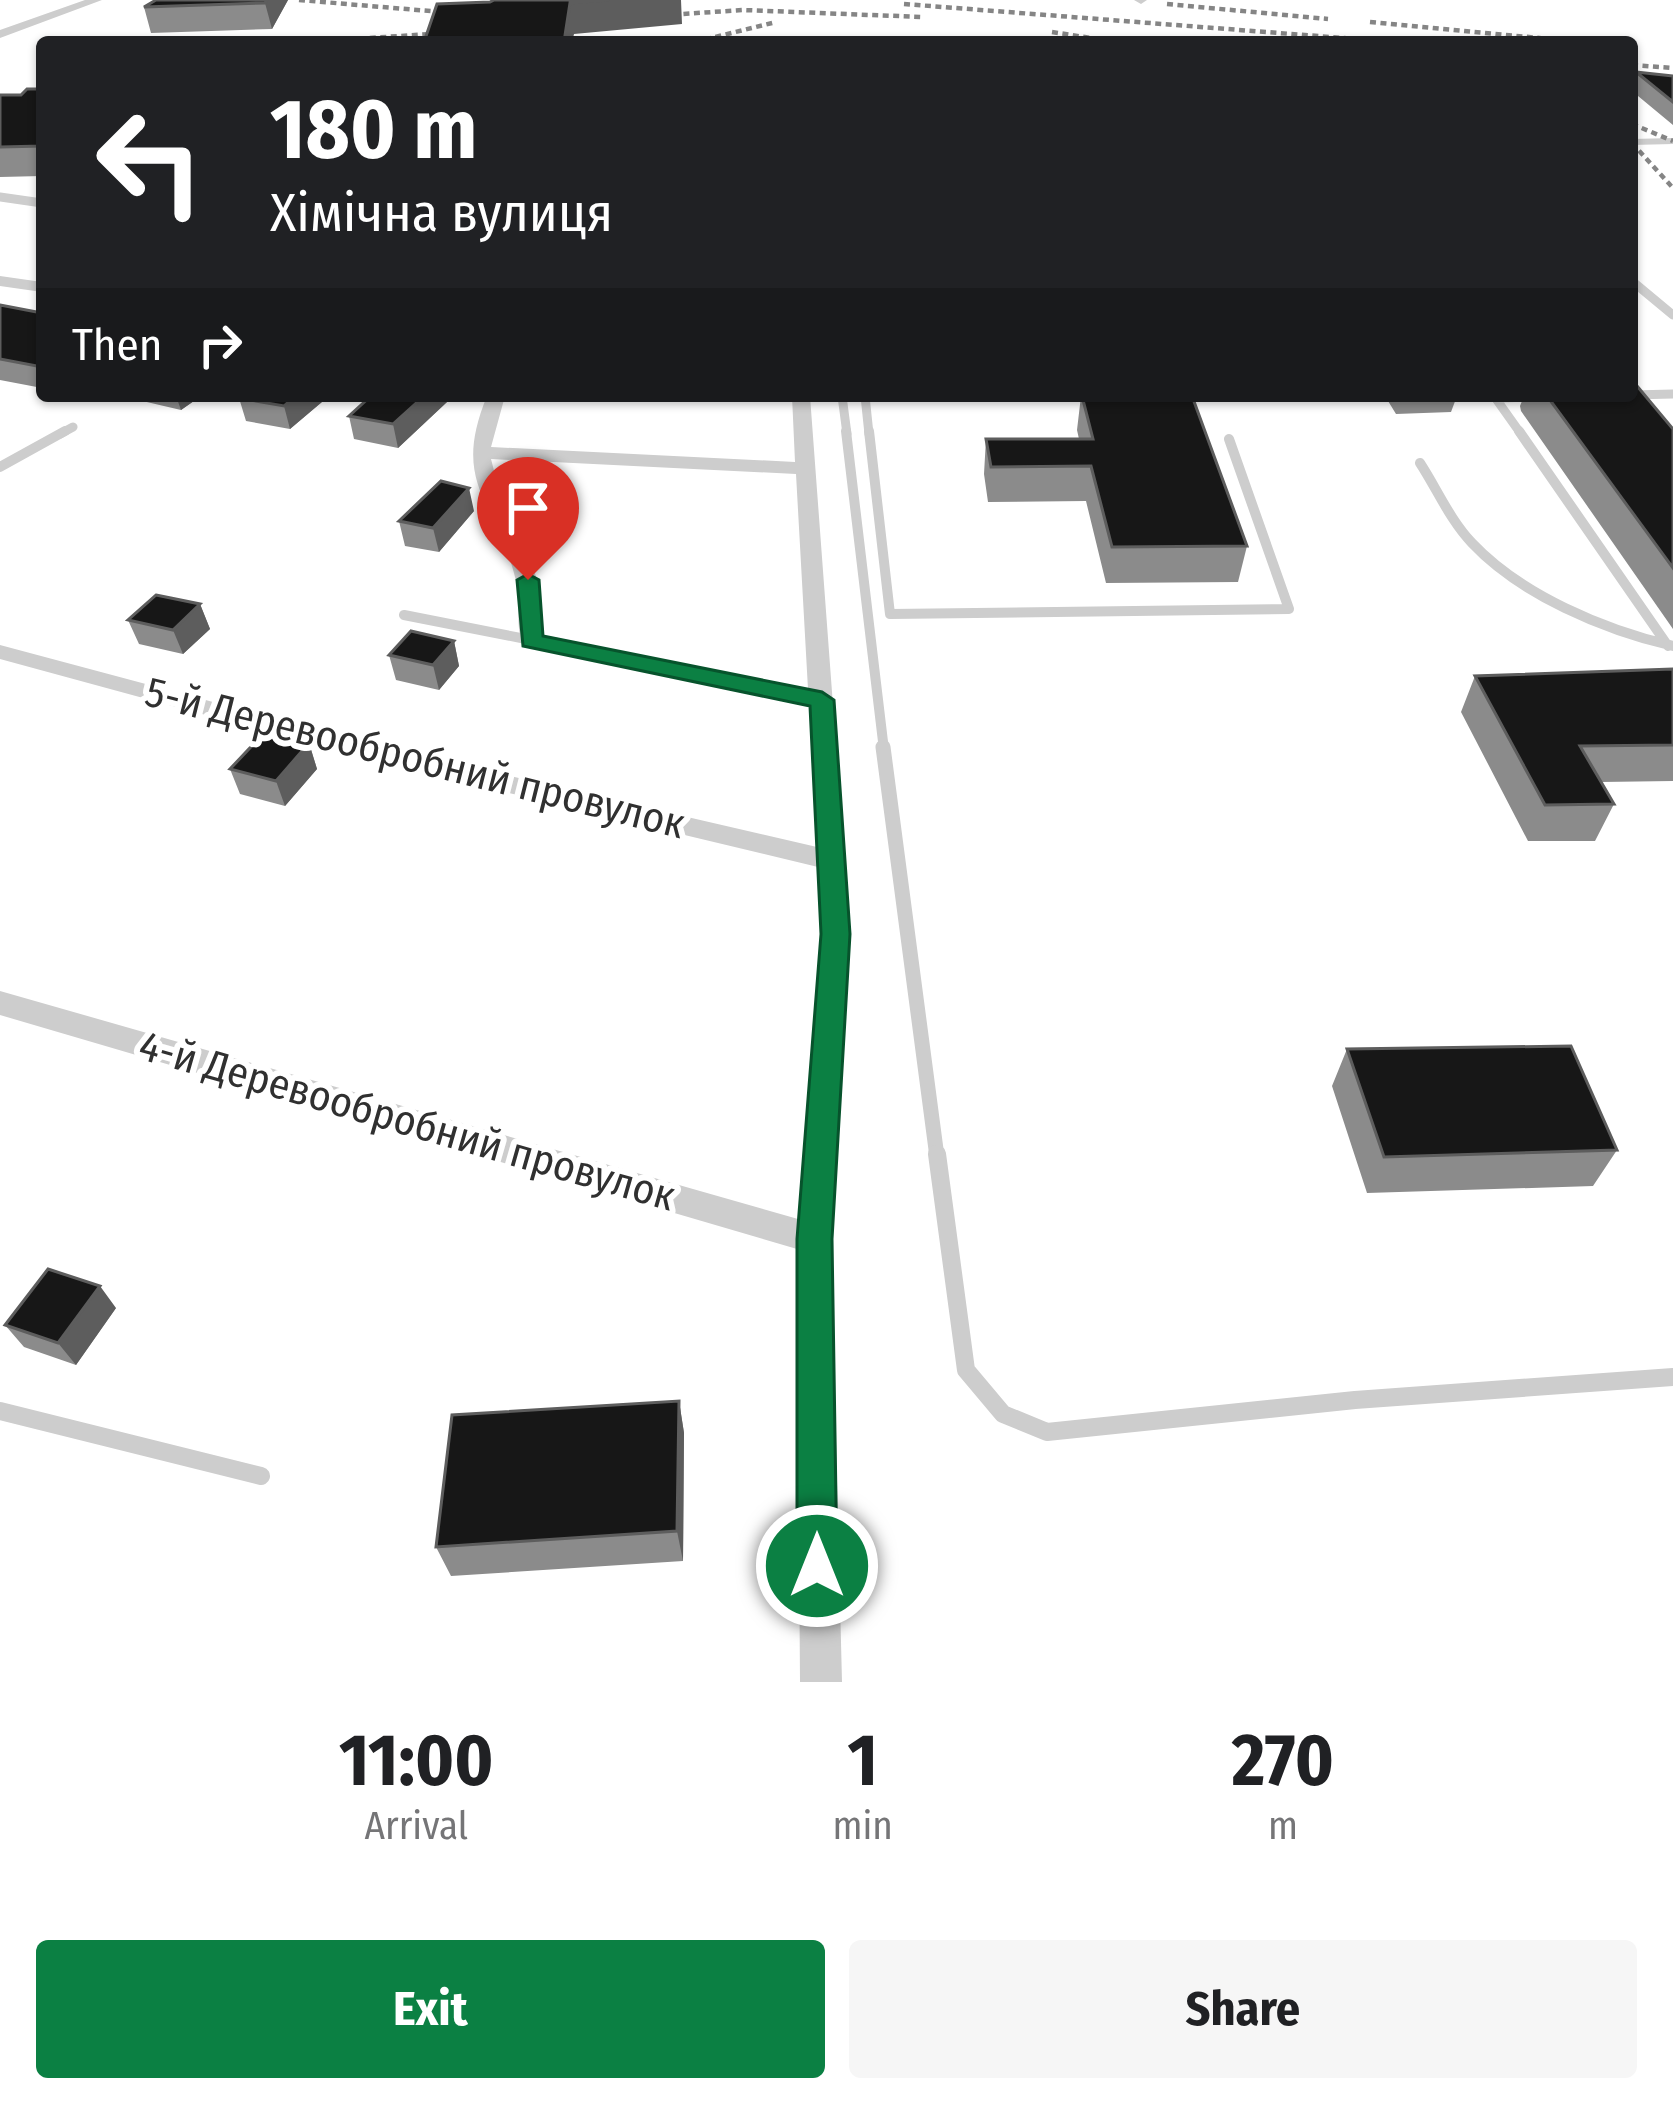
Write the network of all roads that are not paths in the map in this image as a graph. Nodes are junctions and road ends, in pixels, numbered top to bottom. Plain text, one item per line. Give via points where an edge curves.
1 (96, 0) edge
2 (0, 34) edge
3 (1673, 141) edge
4 (1638, 142) edge
5 (0, 196) edge
6 (36, 202) edge
7 (3, 284) edge
8 (1638, 286) edge
9 (36, 287) edge
10 (1673, 315) edge
11 (1673, 394) edge
12 (1638, 395) edge
13 (493, 402) edge
14 (802, 402) edge
15 (843, 402) edge
16 (866, 402) edge
17 (1498, 402) edge
18 (73, 427) dead end
19 (1229, 439) dead end
20 (480, 452) junction
21 (1420, 464) dead end
22 (0, 467) edge
23 (809, 469) junction
24 (404, 615) dead end
25 (531, 640) junction
26 (1671, 646) edge
27 (0, 652) edge
28 (822, 700) junction
29 (831, 860) junction
30 (0, 1003) edge
31 (814, 1239) junction
32 (1673, 1376) edge
33 (0, 1411) edge
34 (261, 1476) dead end
35 (821, 1682) edge

1 - 2 street
3 - 4 lane
5 - 6 lane
7 - 9 street
8 - 10 lane
11 - 12 lane
13 - 20 street via 480,426
14 - 23 street
15 - 32 lane via 966,1370 1003,1414 1047,1432
16 - 19 lane via 890,614 1288,608
17 - 26 lane
18 - 22 lane
20 - 23 street
20 - 25 street via 487,489 528,580
21 - 26 lane via 1495,565 1604,624
23 - 28 street
24 - 25 lane
25 - 28 street
27 - 29 street, 5-й Деревообробний провулок via 363,750
28 - 29 street
29 - 31 street via 836,934
30 - 31 street, 4-й Деревообробний провулок
31 - 35 street
33 - 34 lane

